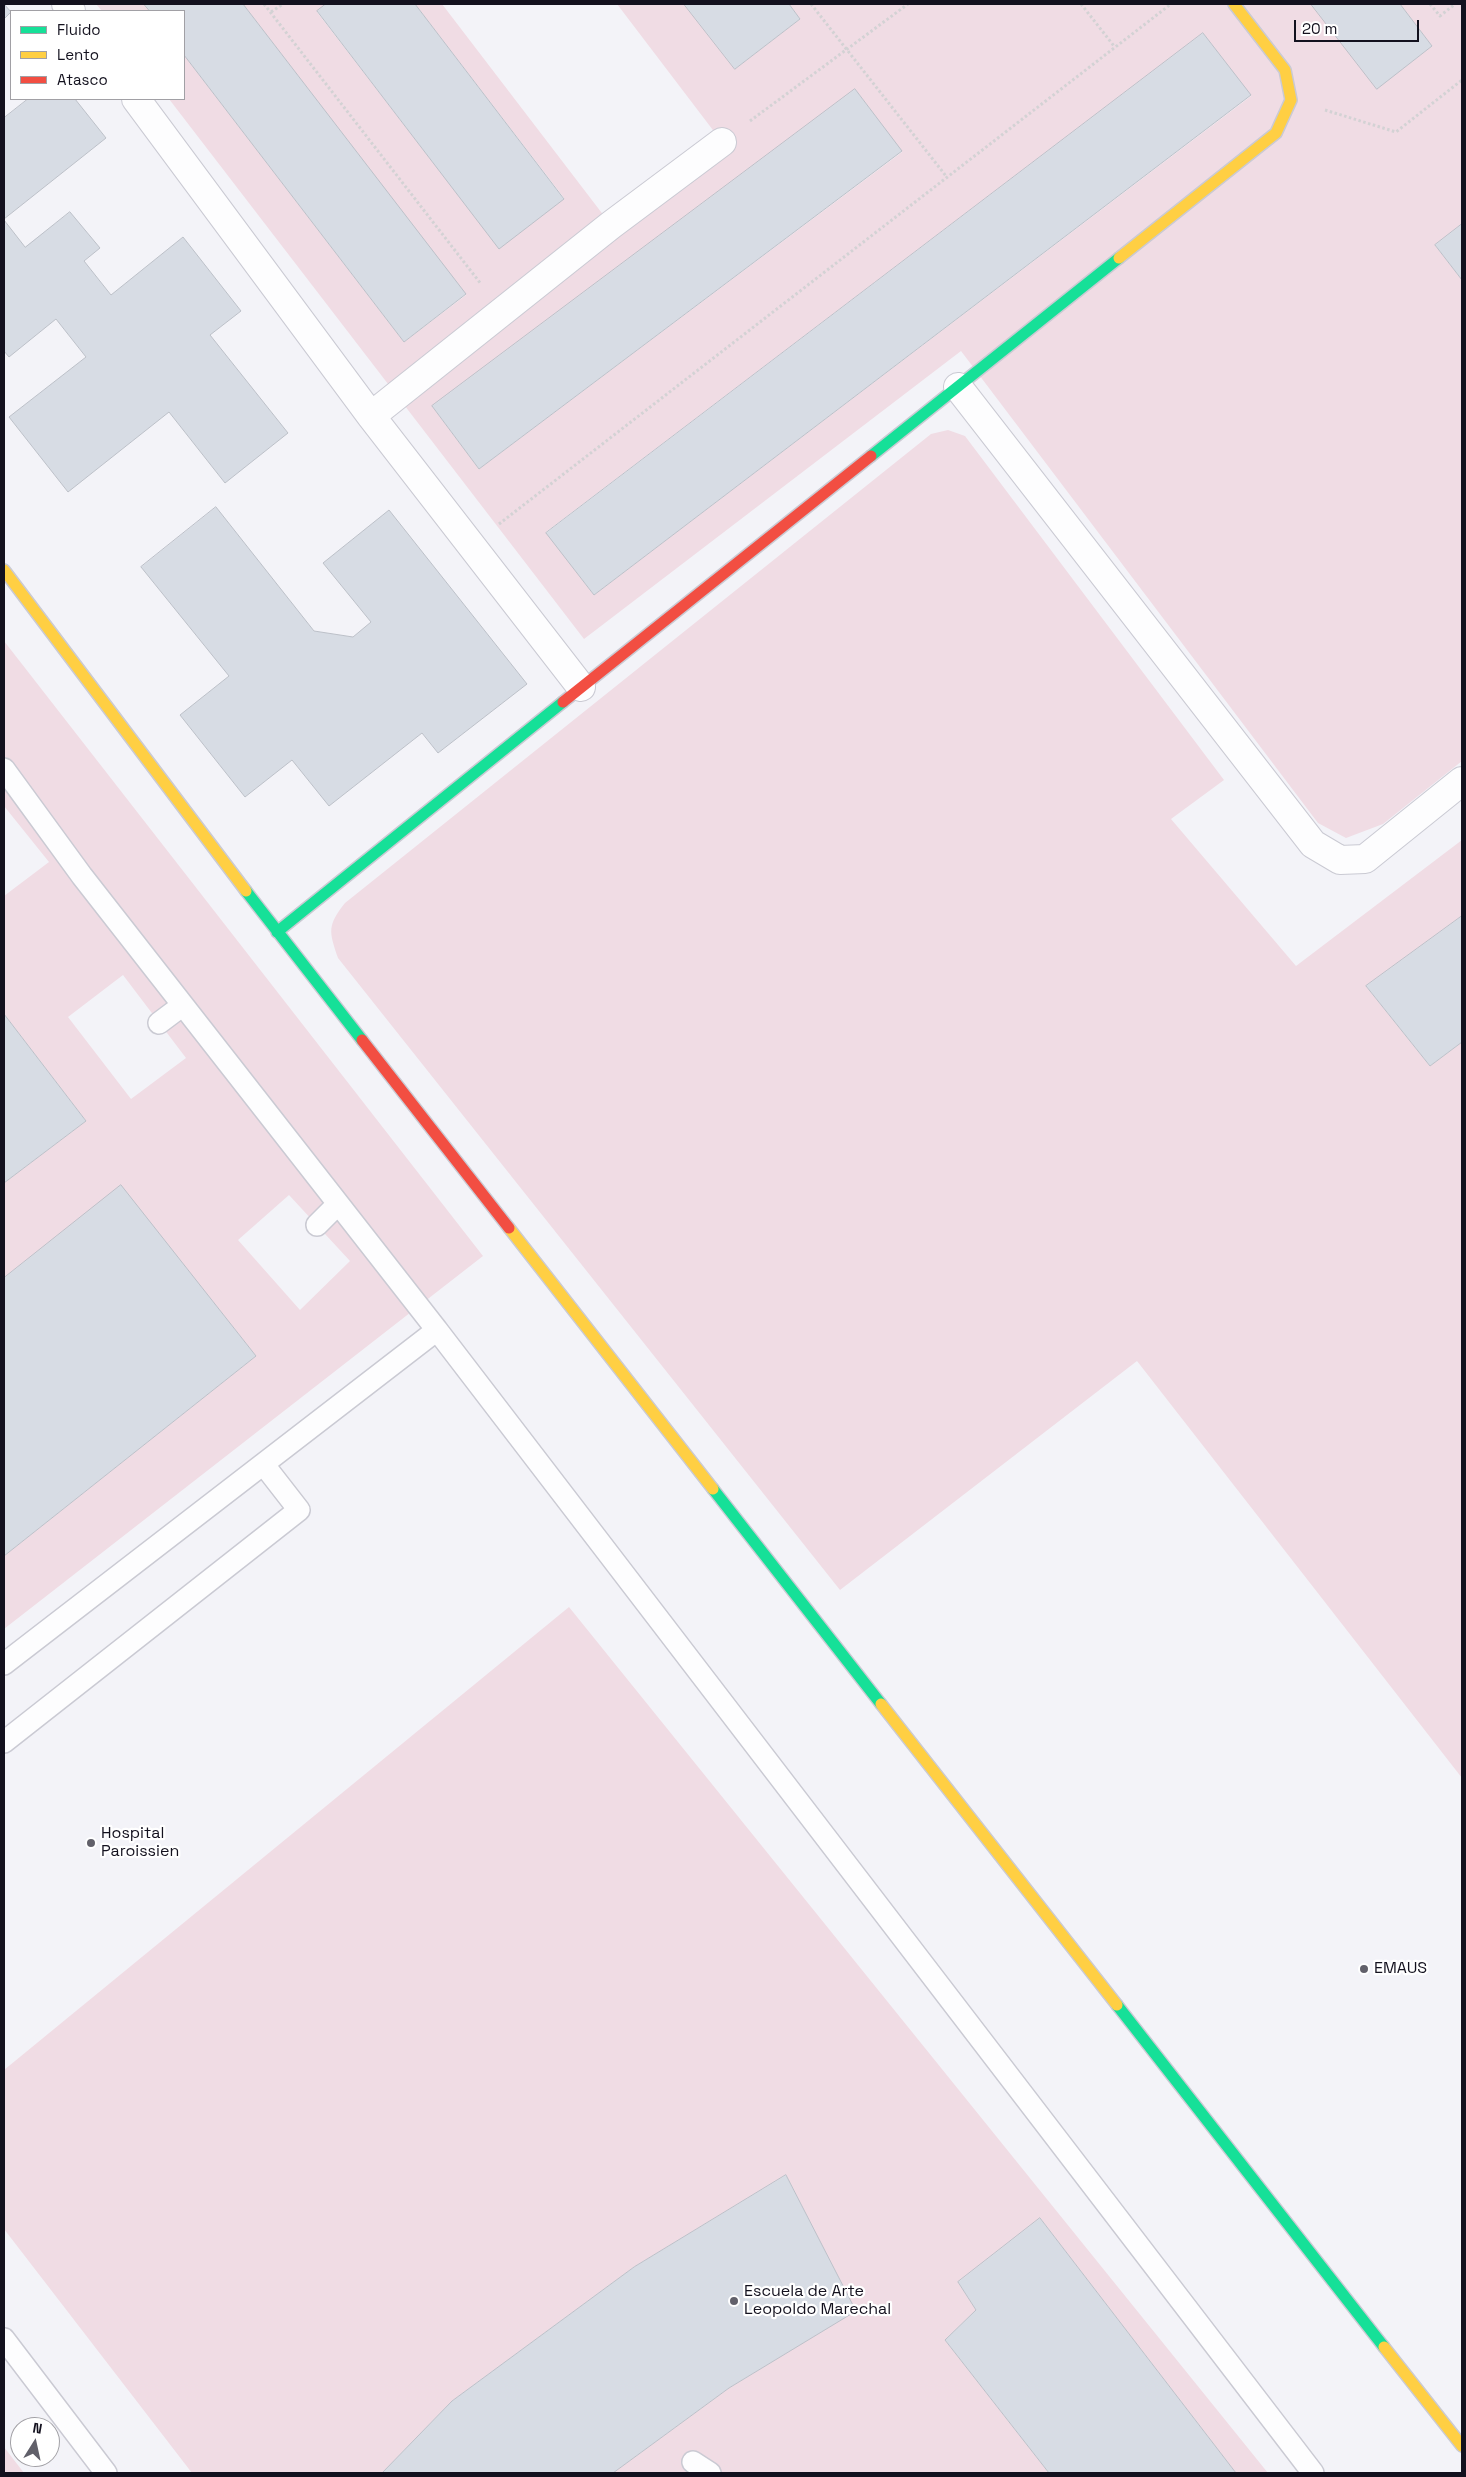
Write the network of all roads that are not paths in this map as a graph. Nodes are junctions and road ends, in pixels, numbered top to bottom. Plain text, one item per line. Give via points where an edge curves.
1 (1234, 4) edge
2 (137, 100) edge
3 (722, 142) road end
4 (958, 387) junction
5 (371, 416) junction
6 (4, 570) edge
7 (581, 687) junction
8 (4, 769) edge
9 (1462, 781) edge
10 (277, 932) junction
11 (183, 1005) junction
12 (159, 1022) dead end
13 (338, 1204) junction
14 (317, 1225) dead end
15 (437, 1330) junction
16 (264, 1465) junction
17 (4, 1664) edge
18 (4, 1742) edge
19 (4, 2339) edge
20 (1462, 2446) edge
21 (106, 2473) edge
22 (1313, 2473) edge

1 - 4 street via 1285,70 1290,100 1276,133
2 - 5 street
3 - 5 street via 611,225
4 - 7 street
4 - 9 street via 1314,844 1340,860 1365,859
5 - 7 street
6 - 10 street
7 - 10 street
8 - 11 lane via 82,876
10 - 20 street
11 - 12 lane
11 - 13 lane
13 - 14 lane
13 - 15 lane
15 - 16 lane
15 - 22 lane
16 - 17 lane
16 - 18 lane via 299,1510
19 - 21 lane

